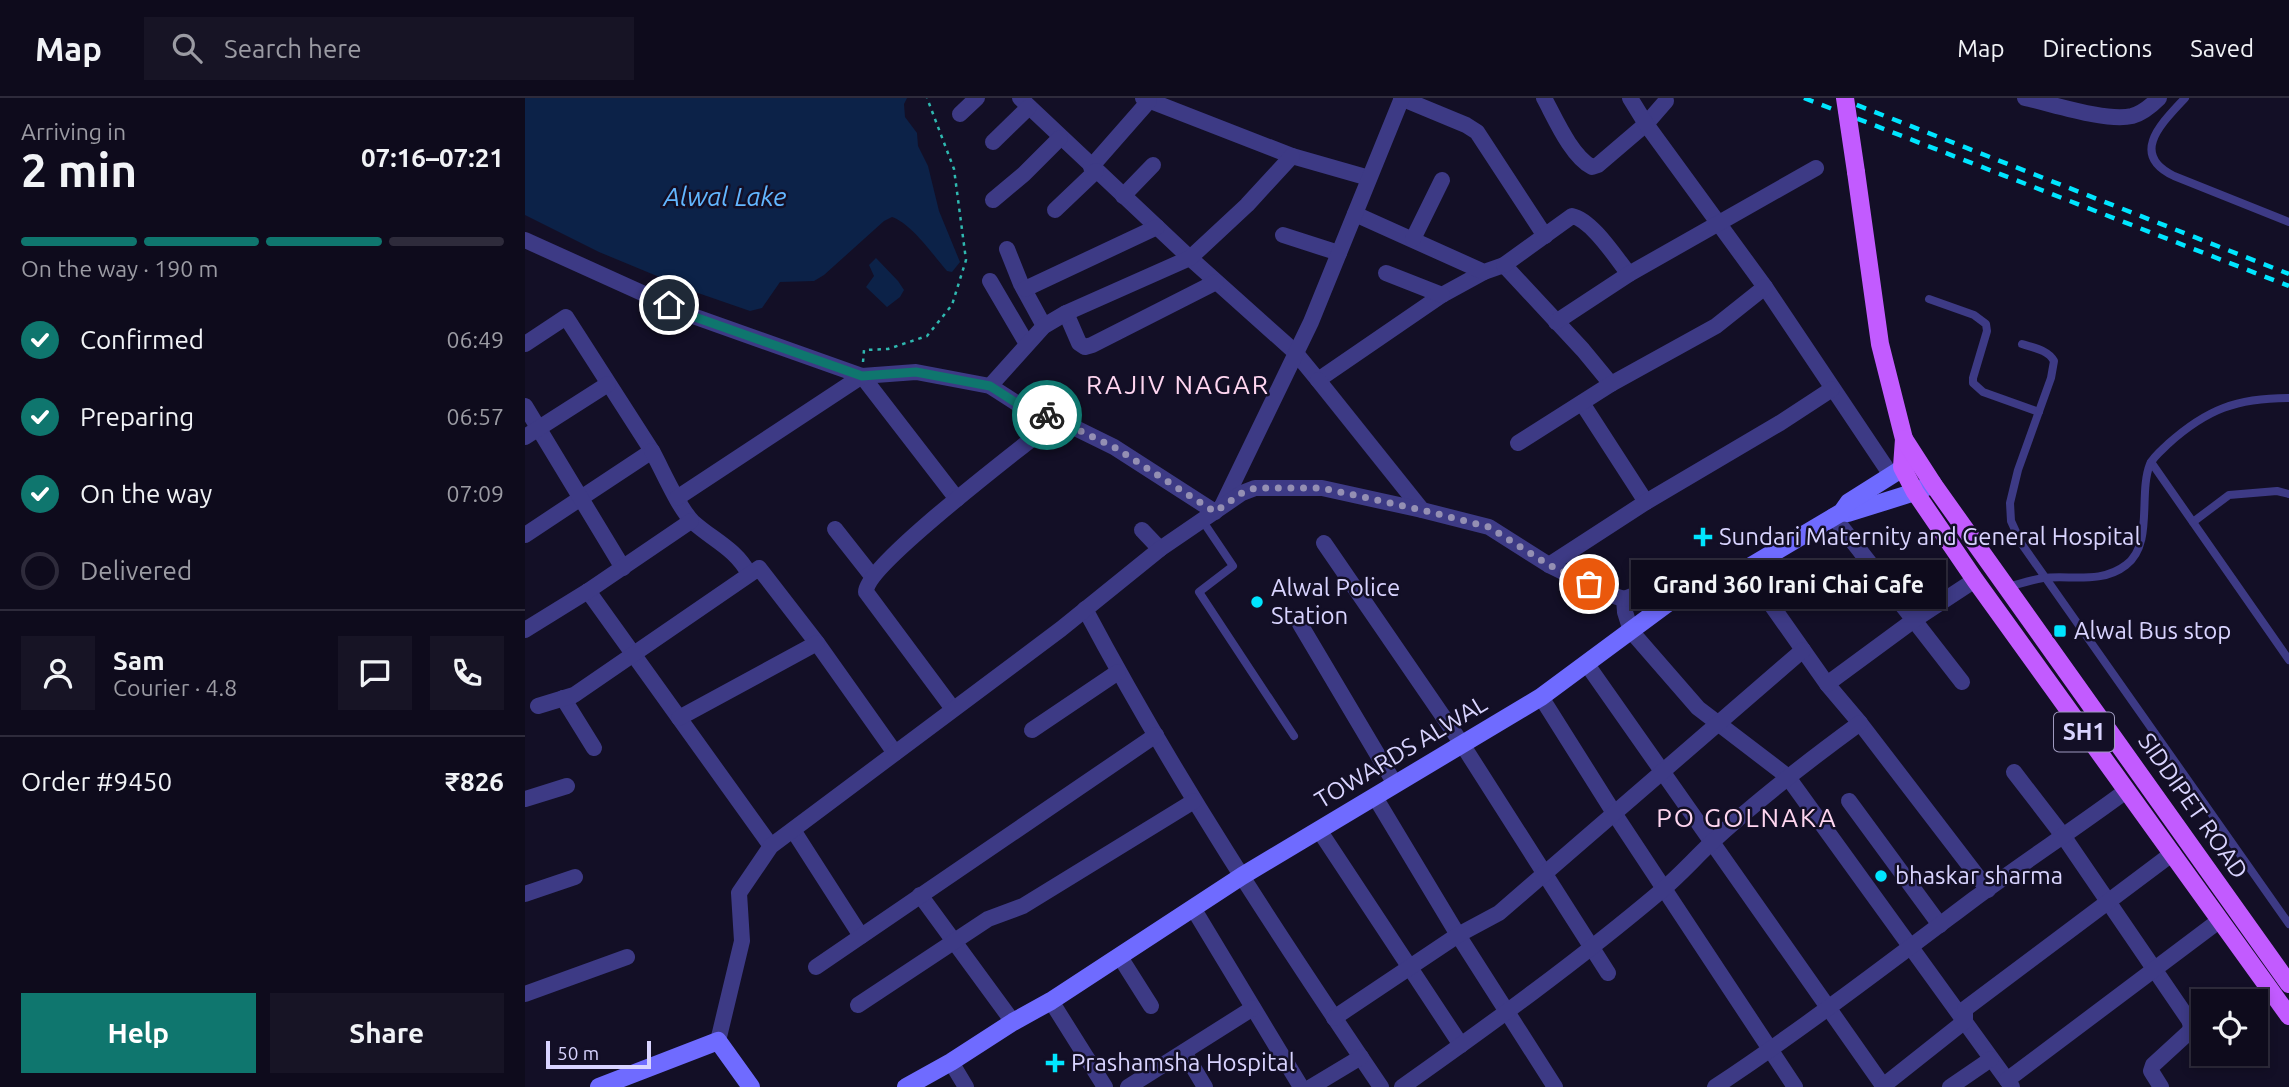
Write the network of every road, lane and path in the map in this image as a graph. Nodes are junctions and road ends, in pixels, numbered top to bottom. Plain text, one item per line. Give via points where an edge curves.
1 (927, 98) edge
2 (977, 98) edge
3 (1402, 98) edge
4 (1544, 98) edge
5 (1630, 98) edge
6 (1845, 98) edge
7 (2025, 98) edge
8 (2159, 98) edge
9 (2185, 98) edge
10 (1146, 100) edge
11 (1666, 101) dead end
12 (1025, 102) edge
13 (960, 114) dead end
14 (1646, 124) junction
15 (1060, 138) junction
16 (993, 142) dead end
17 (1292, 156) junction
18 (1153, 164) dead end
19 (1816, 168) dead end
20 (1094, 169) junction
21 (1369, 178) junction
22 (1442, 180) dead end
23 (1123, 196) junction
24 (993, 200) dead end
25 (1055, 210) dead end
26 (1355, 214) junction
27 (2289, 222) edge
28 (1718, 223) junction
29 (1157, 227) junction
30 (1283, 235) dead end
31 (1545, 236) junction
32 (1413, 239) junction
33 (525, 240) edge
34 (1007, 249) dead end
35 (1339, 253) junction
36 (1189, 258) junction
37 (1504, 265) junction
38 (1484, 272) junction
39 (1386, 273) dead end
40 (1629, 274) junction
41 (990, 281) dead end
42 (1216, 282) junction
43 (1765, 288) junction
44 (1025, 289) junction
45 (1442, 295) junction
46 (1929, 299) dead end
47 (1066, 313) junction
48 (1556, 322) junction
49 (1044, 326) junction
50 (525, 344) edge
51 (1027, 344) junction
52 (2022, 344) dead end
53 (1296, 352) junction
54 (862, 376) junction
55 (1318, 380) junction
56 (608, 384) junction
57 (1611, 384) junction
58 (990, 386) junction
59 (1832, 389) junction
60 (2289, 398) edge
61 (1582, 403) junction
62 (525, 406) edge
63 (2039, 412) junction
64 (1057, 419) junction
65 (531, 433) edge
66 (1518, 443) dead end
67 (652, 451) junction
68 (2151, 462) junction
69 (1904, 467) junction
70 (1933, 484) junction
71 (1915, 492) junction
72 (2289, 494) edge
73 (579, 498) junction
74 (677, 498) junction
75 (957, 499) junction
76 (1646, 502) junction
77 (1422, 510) junction
78 (1213, 512) junction
79 (1837, 514) junction
80 (691, 521) junction
81 (2193, 522) junction
82 (835, 530) dead end
83 (1142, 530) dead end
84 (525, 534) edge
85 (1324, 543) dead end
86 (1160, 549) junction
87 (1549, 565) junction
88 (623, 568) junction
89 (1746, 569) junction
90 (749, 574) junction
91 (872, 576) junction
92 (2044, 578) junction
93 (1975, 580) junction
94 (2007, 587) junction
95 (588, 592) junction
96 (1623, 599) junction
97 (1668, 603) junction
98 (1085, 610) junction
99 (1913, 620) junction
100 (1300, 624) dead end
101 (525, 630) edge
102 (1631, 631) junction
103 (817, 643) junction
104 (1803, 650) junction
105 (634, 656) junction
106 (2289, 660) edge
107 (1586, 663) junction
108 (1118, 672) junction
109 (1962, 682) dead end
110 (1826, 684) junction
111 (1541, 697) junction
112 (563, 698) junction
113 (531, 707) edge
114 (953, 709) junction
115 (679, 718) junction
116 (1718, 723) junction
117 (1860, 723) junction
118 (1032, 730) dead end
119 (1156, 735) junction
120 (1294, 736) dead end
121 (1462, 744) junction
122 (594, 748) dead end
123 (895, 753) junction
124 (1660, 772) junction
125 (2014, 772) dead end
126 (1787, 776) junction
127 (1395, 785) junction
128 (567, 786) dead end
129 (2126, 791) junction
130 (1375, 797) junction
131 (525, 799) edge
132 (1194, 801) junction
133 (1849, 802) dead end
134 (1614, 813) junction
135 (793, 830) junction
136 (1319, 830) junction
137 (2064, 837) junction
138 (1711, 843) junction
139 (771, 846) junction
140 (2173, 853) junction
141 (1544, 874) junction
142 (1242, 876) junction
143 (575, 877) dead end
144 (1664, 889) junction
145 (1988, 890) junction
146 (525, 894) edge
147 (920, 895) junction
148 (2108, 901) junction
149 (1193, 908) junction
150 (2220, 920) junction
151 (2289, 924) edge
152 (1940, 925) junction
153 (1458, 935) junction
154 (861, 936) junction
155 (954, 942) junction
156 (1911, 946) junction
157 (1592, 948) junction
158 (627, 957) dead end
159 (1120, 957) junction
160 (816, 967) dead end
161 (1410, 968) junction
162 (2155, 969) junction
163 (1608, 972) dead end
164 (2289, 984) edge
165 (525, 994) edge
166 (1051, 1002) junction
167 (857, 1005) dead end
168 (1151, 1006) dead end
169 (1828, 1006) junction
170 (1253, 1008) junction
171 (1508, 1013) junction
172 (2289, 1016) edge
173 (1334, 1017) junction
174 (1965, 1021) junction
175 (1013, 1022) junction
176 (718, 1041) junction
177 (1461, 1045) junction
178 (1771, 1050) junction
179 (1184, 1052) junction
180 (1361, 1057) junction
181 (1991, 1059) junction
182 (951, 1062) junction
183 (2009, 1084) edge
184 (1883, 1086) edge
185 (599, 1087) edge
186 (751, 1087) edge
187 (906, 1087) edge
188 (966, 1087) edge
189 (1105, 1087) edge
190 (1128, 1087) edge
191 (1205, 1087) edge
192 (1301, 1087) edge
193 (1311, 1087) edge
194 (1381, 1087) edge
195 (1402, 1087) edge
196 (1555, 1087) edge
197 (1715, 1087) edge
198 (1795, 1087) edge
199 (1950, 1087) edge
200 (2161, 1087) edge

1 - 54 path via 954,169 967,260 952,305 927,336 888,349 865,350
2 - 13 street
3 - 21 street
3 - 31 street via 1477,132
4 - 14 street via 1570,146 1592,167
5 - 14 street
6 - 69 main road, SIDDIPET ROAD / SH1, bridge via 1880,344 1903,439
7 - 8 street via 2114,118 2147,110
9 - 27 lane via 2153,137 2154,162 2162,171
10 - 17 street
10 - 20 street
11 - 14 street
12 - 15 street
12 - 16 street
14 - 28 street
15 - 20 street
15 - 24 street
17 - 21 street
17 - 36 street
18 - 23 street
19 - 28 street
20 - 23 street
20 - 25 street
21 - 26 street
22 - 32 street
23 - 29 street
26 - 32 street
26 - 35 street
28 - 40 street
28 - 43 street
29 - 36 street
29 - 44 street
30 - 35 street
31 - 37 street
31 - 40 street via 1572,216 1579,218
32 - 38 street
33 - 54 street via 692,316
34 - 44 street
35 - 53 street
36 - 42 street
36 - 47 street
37 - 38 street
37 - 48 street
38 - 45 street
39 - 45 street
40 - 48 street
41 - 51 street
42 - 47 street via 1085,347 1079,344
42 - 53 street
43 - 57 street via 1716,326
43 - 59 street
44 - 49 street
45 - 55 street
46 - 63 lane via 1974,314 1986,324 1973,383 1983,392
47 - 49 street
48 - 57 street
49 - 51 street
50 - 56 street via 566,317
51 - 58 street
52 - 63 lane via 2042,350 2054,362
53 - 55 street
53 - 78 street
54 - 58 street via 916,372
54 - 74 street
54 - 75 street
55 - 77 street
56 - 65 street
56 - 67 street
57 - 61 street
58 - 64 street via 1018,404
59 - 69 street
59 - 76 street
60 - 68 lane via 2265,398 2213,411
61 - 66 street
61 - 76 street
62 - 65 street
63 - 92 lane via 2010,503 2011,521
64 - 75 street
64 - 78 street via 1114,447
65 - 73 street
67 - 73 street
67 - 74 street
68 - 81 lane
68 - 92 lane via 2140,549 2127,565 2082,579
69 - 70 main road, SIDDIPET ROAD / SH1
69 - 71 main road, SIDDIPET ROAD / SH1
69 - 79 main road, TOWARDS ALWAL
70 - 71 main road
70 - 94 main road, SIDDIPET ROAD / SH1
71 - 79 main road
71 - 93 main road, SIDDIPET ROAD / SH1
72 - 81 lane via 2229,495
73 - 84 street
73 - 88 street
74 - 80 street
75 - 91 street
76 - 87 street
77 - 78 street via 1322,488 1255,488
77 - 87 street via 1489,527
78 - 86 street
78 - 120 lane via 1233,566 1199,592
79 - 89 main road, TOWARDS ALWAL
79 - 99 street
80 - 88 street
80 - 90 street via 731,550
81 - 106 lane
82 - 91 street
83 - 86 street
85 - 121 street
86 - 98 street
87 - 96 street
88 - 95 street
89 - 97 main road, TOWARDS ALWAL
89 - 104 street
90 - 103 street via 759,568
90 - 105 street
91 - 114 street via 866,592
92 - 94 lane
92 - 151 lane
93 - 99 street
93 - 129 main road, SIDDIPET ROAD / SH1
94 - 164 main road, SIDDIPET ROAD / SH1
95 - 101 street
95 - 105 street
96 - 97 street via 1640,593
96 - 102 street
97 - 102 main road, TOWARDS ALWAL
98 - 108 street
98 - 114 street
99 - 109 street
99 - 110 street
100 - 127 street
102 - 107 main road, TOWARDS ALWAL
102 - 116 street via 1698,708
103 - 115 street
103 - 123 street
104 - 110 street
104 - 116 street
105 - 112 street
105 - 115 street
107 - 111 main road, TOWARDS ALWAL
107 - 124 street
108 - 118 street
108 - 119 street
110 - 117 street
111 - 121 main road, TOWARDS ALWAL
111 - 134 street
112 - 113 street
112 - 122 street
114 - 123 street
115 - 139 street
116 - 124 street
116 - 126 street
117 - 126 street
117 - 145 street
119 - 132 street
119 - 147 street
121 - 127 main road, TOWARDS ALWAL
121 - 141 street
123 - 135 street
124 - 134 street
124 - 138 street
125 - 137 street
126 - 138 street
126 - 156 street
127 - 130 main road, TOWARDS ALWAL
128 - 131 street
129 - 137 street
129 - 140 main road, SIDDIPET ROAD / SH1
130 - 136 main road, TOWARDS ALWAL
130 - 153 street
132 - 142 street
132 - 155 street via 1023,906 988,919
133 - 152 street
134 - 141 street
134 - 144 street
135 - 139 street
135 - 154 street
136 - 142 main road, TOWARDS ALWAL
136 - 161 street
137 - 145 street
137 - 148 street
138 - 144 street
138 - 169 street
139 - 176 street via 739,893 742,941
140 - 148 street
140 - 150 main road, SIDDIPET ROAD / SH1
141 - 153 street via 1499,913
141 - 157 street
142 - 149 main road, TOWARDS ALWAL
142 - 173 street
143 - 146 street
144 - 157 street
144 - 178 street
145 - 152 street
147 - 154 street
147 - 155 street
148 - 162 street
148 - 174 street via 1965,1009
149 - 159 main road, TOWARDS ALWAL
149 - 170 street
150 - 162 street
150 - 172 main road, SIDDIPET ROAD / SH1
152 - 156 street
153 - 161 street
153 - 171 street
154 - 160 street
155 - 167 street
155 - 175 street
156 - 169 street
156 - 174 street
157 - 163 street
157 - 171 street
158 - 165 street
159 - 166 main road, TOWARDS ALWAL
159 - 168 street
161 - 173 street
161 - 177 street
162 - 183 street
162 - 200 street via 2191,1026 2153,1065 2151,1071
166 - 175 main road, TOWARDS ALWAL
166 - 189 street
169 - 178 street
169 - 184 street
170 - 179 street
170 - 192 street
171 - 177 street
171 - 196 street
173 - 180 street
174 - 181 street
174 - 184 street
175 - 182 main road, TOWARDS ALWAL
176 - 185 main road
176 - 186 main road
177 - 195 street
178 - 197 street
178 - 198 street
179 - 190 street
179 - 191 street
180 - 193 street
180 - 194 street
181 - 183 street
181 - 199 street
182 - 187 main road, TOWARDS ALWAL
182 - 188 street

